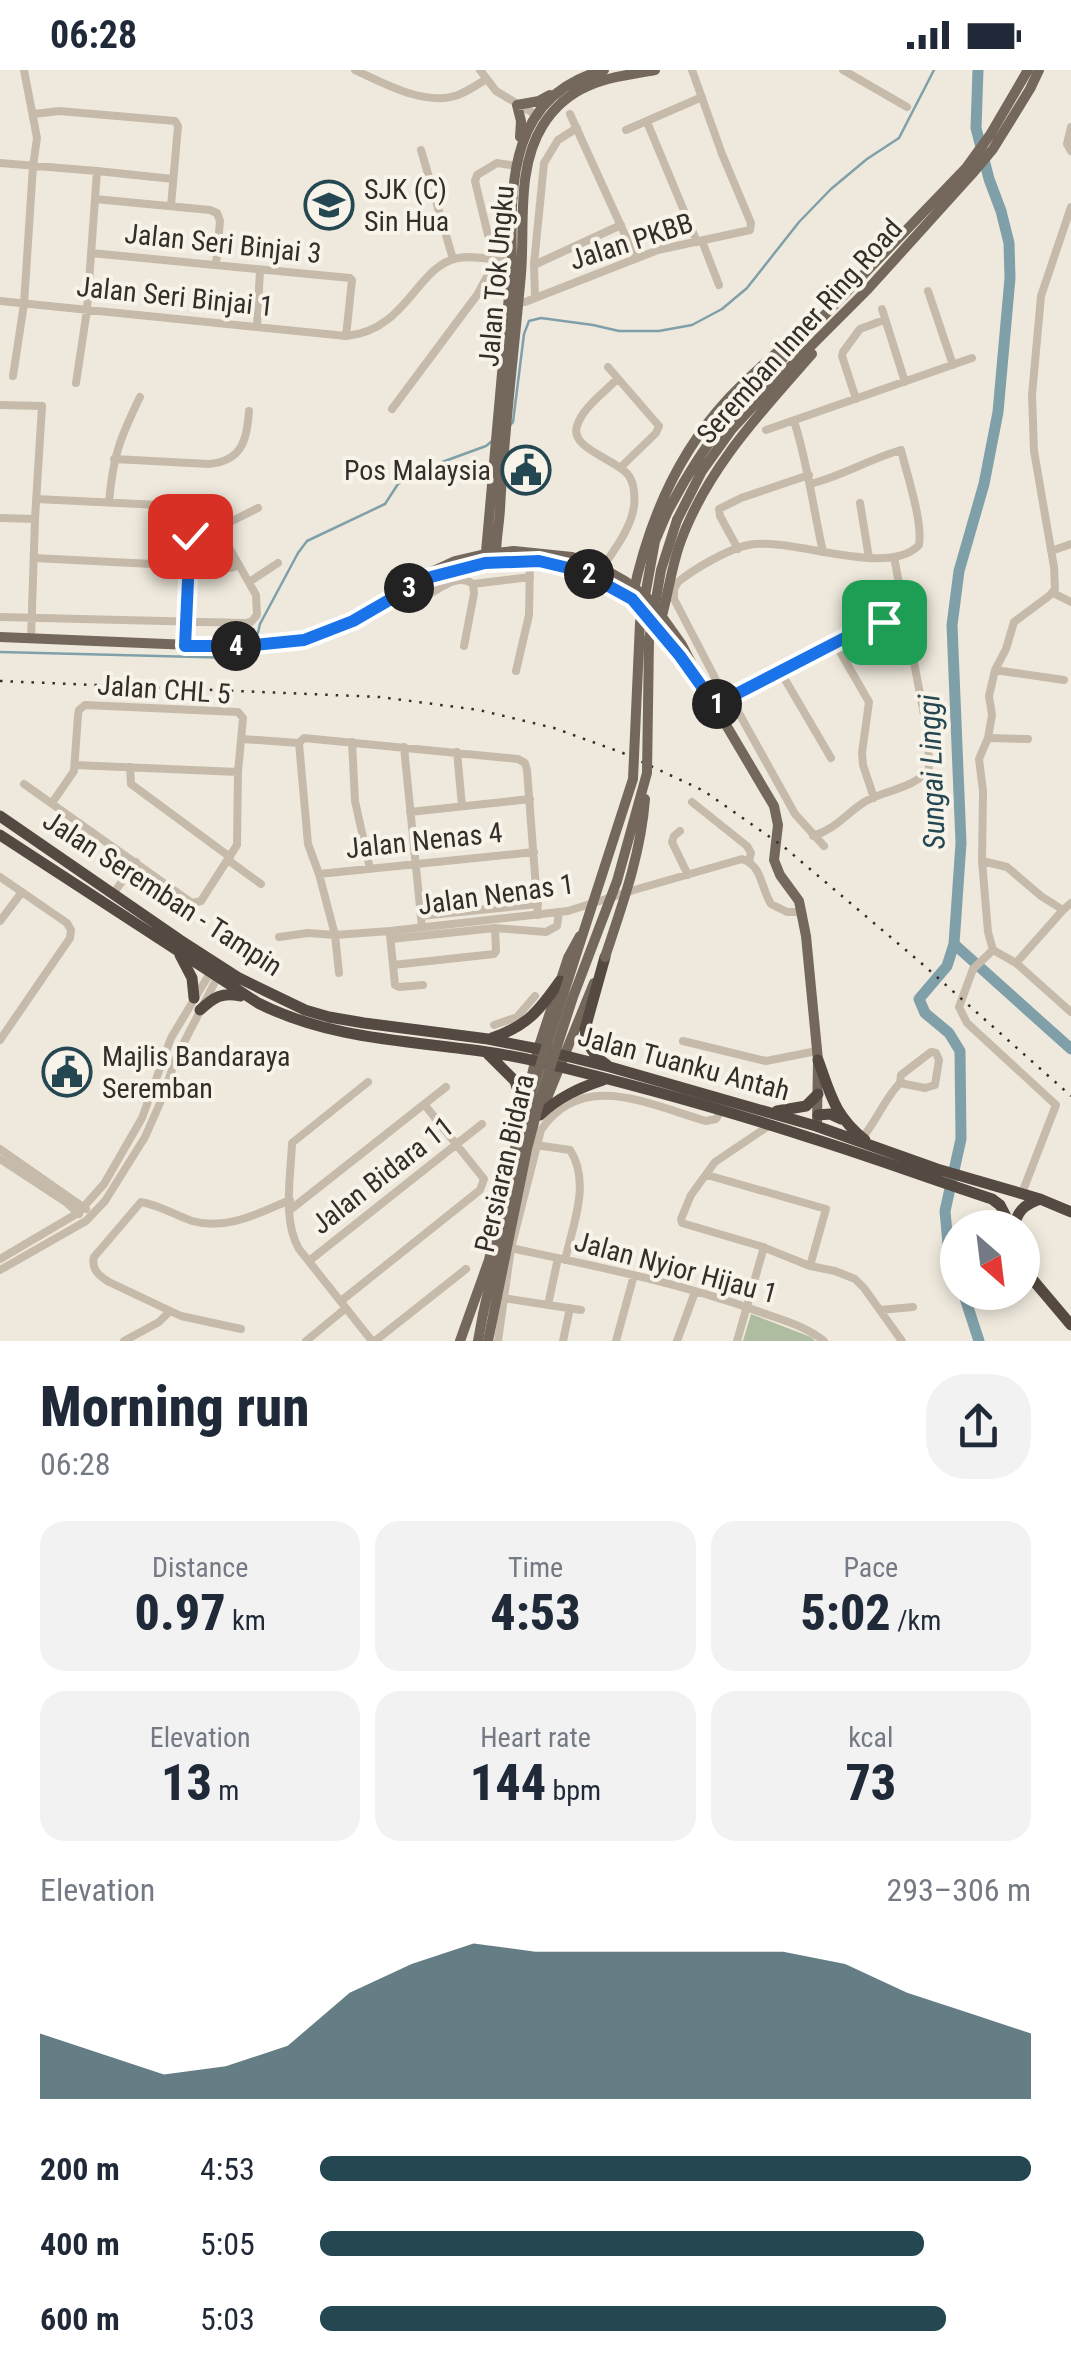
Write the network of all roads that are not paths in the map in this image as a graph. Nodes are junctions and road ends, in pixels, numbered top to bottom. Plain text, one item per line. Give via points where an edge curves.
1 (24, 70) edge
2 (356, 70) edge
3 (480, 70) edge
4 (604, 70) edge
5 (655, 70) edge
6 (692, 70) edge
7 (843, 70) edge
8 (1028, 70) edge
9 (1039, 70) edge
10 (487, 79) junction
11 (564, 88) junction
12 (702, 98) junction
13 (517, 104) junction
14 (907, 107) dead end
15 (34, 114) junction
16 (570, 114) dead end
17 (541, 117) junction
18 (647, 122) junction
19 (1071, 126) edge
20 (577, 128) junction
21 (626, 130) dead end
22 (521, 148) junction
23 (422, 150) dead end
24 (1071, 150) edge
25 (0, 163) edge
26 (33, 166) junction
27 (517, 166) junction
28 (97, 171) junction
29 (969, 171) junction
30 (173, 179) junction
31 (95, 200) junction
32 (170, 206) junction
33 (1071, 207) edge
34 (621, 225) junction
35 (700, 242) junction
36 (91, 253) junction
37 (635, 257) junction
38 (452, 259) junction
39 (496, 260) junction
40 (534, 264) junction
41 (216, 265) junction
42 (517, 266) junction
43 (260, 270) junction
44 (863, 276) junction
45 (719, 285) dead end
46 (868, 289) junction
47 (928, 291) dead end
48 (535, 298) junction
49 (0, 302) edge
50 (522, 302) junction
51 (24, 304) junction
52 (87, 310) junction
53 (882, 310) dead end
54 (884, 320) junction
55 (257, 327) junction
56 (346, 336) junction
57 (972, 358) dead end
58 (953, 365) junction
59 (608, 367) dead end
60 (13, 376) dead end
61 (618, 380) junction
62 (904, 382) junction
63 (76, 383) dead end
64 (140, 397) dead end
65 (856, 399) junction
66 (0, 406) edge
67 (392, 409) dead end
68 (249, 410) dead end
69 (794, 421) junction
70 (766, 430) dead end
71 (500, 432) junction
72 (114, 459) junction
73 (620, 468) junction
74 (810, 480) junction
75 (36, 499) junction
76 (109, 502) junction
77 (860, 503) dead end
78 (258, 508) dead end
79 (191, 509) junction
80 (671, 517) junction
81 (0, 518) edge
82 (35, 519) junction
83 (498, 526) junction
84 (218, 528) junction
85 (1071, 544) edge
86 (738, 549) junction
87 (514, 551) junction
88 (1051, 551) junction
89 (823, 552) junction
90 (894, 556) junction
91 (34, 558) junction
92 (490, 558) junction
93 (869, 558) junction
94 (530, 560) junction
95 (278, 562) dead end
96 (640, 563) junction
97 (239, 564) junction
98 (674, 564) junction
99 (188, 565) junction
100 (602, 568) junction
101 (615, 575) junction
102 (530, 578) junction
103 (424, 579) junction
104 (249, 582) junction
105 (473, 584) junction
106 (1053, 592) junction
107 (633, 593) junction
108 (424, 594) junction
109 (392, 598) junction
110 (1071, 602) edge
111 (0, 616) edge
112 (906, 616) junction
113 (32, 618) junction
114 (185, 623) junction
115 (660, 624) junction
116 (0, 638) edge
117 (695, 638) junction
118 (31, 639) junction
119 (834, 644) junction
120 (682, 645) junction
121 (185, 646) junction
122 (464, 646) dead end
123 (995, 670) junction
124 (516, 671) dead end
125 (780, 671) junction
126 (1064, 680) dead end
127 (703, 686) junction
128 (723, 700) junction
129 (749, 731) junction
130 (988, 738) junction
131 (734, 739) junction
132 (1028, 739) dead end
133 (242, 740) junction
134 (352, 742) junction
135 (298, 743) junction
136 (404, 747) junction
137 (457, 752) junction
138 (831, 758) dead end
139 (75, 765) junction
140 (130, 767) junction
141 (238, 772) junction
142 (647, 774) junction
143 (24, 784) dead end
144 (874, 798) junction
145 (530, 799) junction
146 (692, 802) dead end
147 (52, 803) junction
148 (462, 806) junction
149 (410, 812) junction
150 (0, 816) edge
151 (680, 831) dead end
152 (0, 835) edge
153 (814, 836) junction
154 (824, 846) dead end
155 (534, 852) junction
156 (229, 859) junction
157 (749, 861) junction
158 (136, 862) junction
159 (982, 862) junction
160 (416, 864) junction
161 (370, 868) junction
162 (319, 874) junction
163 (688, 876) junction
164 (0, 877) edge
165 (262, 884) dead end
166 (22, 892) junction
167 (112, 894) junction
168 (538, 904) junction
169 (1067, 907) edge
170 (802, 912) junction
171 (559, 913) junction
172 (538, 915) junction
173 (420, 916) junction
174 (0, 919) edge
175 (506, 924) junction
176 (586, 924) junction
177 (422, 927) junction
178 (495, 928) junction
179 (390, 935) junction
180 (335, 936) junction
181 (279, 938) dead end
182 (176, 949) junction
183 (989, 953) junction
184 (605, 958) junction
185 (1016, 962) junction
186 (393, 964) junction
187 (339, 972) dead end
188 (214, 975) junction
189 (560, 981) junction
190 (424, 984) dead end
191 (535, 996) dead end
192 (568, 996) junction
193 (197, 1004) junction
194 (258, 1004) junction
195 (1071, 1012) edge
196 (548, 1017) junction
197 (577, 1021) junction
198 (494, 1025) dead end
199 (0, 1040) edge
200 (683, 1041) dead end
201 (486, 1046) junction
202 (536, 1054) junction
203 (818, 1056) junction
204 (561, 1061) junction
205 (609, 1073) junction
206 (368, 1082) dead end
207 (900, 1083) junction
208 (529, 1084) junction
209 (552, 1084) junction
210 (446, 1087) dead end
211 (818, 1094) junction
212 (424, 1104) junction
213 (523, 1107) junction
214 (721, 1111) junction
215 (768, 1111) junction
216 (540, 1115) junction
217 (841, 1118) junction
218 (482, 1124) dead end
219 (770, 1125) junction
220 (815, 1126) junction
221 (868, 1142) junction
222 (456, 1145) junction
223 (534, 1145) junction
224 (0, 1149) edge
225 (0, 1158) edge
226 (936, 1174) junction
227 (707, 1175) junction
228 (980, 1188) junction
229 (1022, 1194) junction
230 (94, 1196) junction
231 (1040, 1199) junction
232 (72, 1202) junction
233 (290, 1205) junction
234 (82, 1210) junction
235 (1003, 1210) edge
236 (1020, 1210) edge
237 (1071, 1212) edge
238 (89, 1218) junction
239 (67, 1220) junction
240 (764, 1247) junction
241 (512, 1248) junction
242 (0, 1258) edge
243 (562, 1259) junction
244 (309, 1262) junction
245 (810, 1266) junction
246 (466, 1269) dead end
247 (0, 1270) edge
248 (634, 1276) junction
249 (1040, 1288) edge
250 (694, 1292) junction
251 (504, 1298) junction
252 (343, 1304) junction
253 (548, 1305) junction
254 (746, 1307) junction
255 (913, 1307) dead end
256 (570, 1308) junction
257 (170, 1310) junction
258 (581, 1310) dead end
259 (880, 1310) junction
260 (1071, 1325) edge
261 (241, 1329) dead end
262 (124, 1341) edge
263 (307, 1341) edge
264 (374, 1341) edge
265 (460, 1341) edge
266 (478, 1341) edge
267 (492, 1341) edge
268 (563, 1341) edge
269 (616, 1341) edge
270 (677, 1341) edge
271 (736, 1341) edge
272 (824, 1341) edge
273 (902, 1341) edge

1 - 15 street
2 - 10 street via 431,97 459,94
3 - 10 street
4 - 11 main road, Jalan Tok Ungku
5 - 17 main road, Jalan Tok Ungku via 582,88
6 - 12 street
7 - 14 street
8 - 29 main road, Seremban Inner Ring Road
9 - 29 main road, Seremban Inner Ring Road via 993,149
10 - 13 street
11 - 13 main road
11 - 17 main road, Jalan Tok Ungku
12 - 18 street
12 - 35 street, Jalan PKBB via 752,228
13 - 17 street
13 - 22 main road
15 - 26 street
15 - 30 street via 173,120
16 - 20 street
17 - 22 main road, Jalan Tok Ungku
17 - 42 main road, Jalan Tok Ungku via 528,158
18 - 21 street
18 - 35 street
19 - 24 street
20 - 34 street
20 - 40 street via 558,140 544,163
22 - 27 main road, Jalan Tok Ungku
23 - 38 street
25 - 26 street
26 - 28 street
26 - 51 street
27 - 39 street via 496,163 475,178 488,235 498,238
27 - 42 main road, Jalan Tok Ungku
28 - 30 street
28 - 31 street
29 - 44 main road, Seremban Inner Ring Road
29 - 46 main road, Seremban Inner Ring Road
30 - 32 street
31 - 32 street
31 - 36 street
32 - 41 street via 217,214
33 - 88 street via 1041,296 1032,395
34 - 37 street
34 - 40 street
35 - 37 street, Jalan PKBB
35 - 45 street
36 - 41 street, Jalan Seri Binjai 3
36 - 52 street
37 - 48 street, Jalan PKBB
38 - 39 street
38 - 56 street via 395,315 365,334
39 - 42 street
39 - 67 street
40 - 42 street
40 - 48 street
41 - 43 street, Jalan Seri Binjai 3
42 - 50 main road, Jalan Tok Ungku
42 - 71 main road, Jalan Tok Ungku
43 - 55 street
43 - 56 street, Jalan Seri Binjai 3 via 351,278
44 - 80 main road, Seremban Inner Ring Road via 709,440 688,471
44 - 96 main road via 710,421 674,474
46 - 80 main road, Seremban Inner Ring Road via 732,429
46 - 98 main road via 726,456 698,498
47 - 58 street
48 - 50 street, Jalan PKBB
49 - 51 street, Jalan Seri Binjai 1
50 - 71 main road, Jalan Tok Ungku
51 - 52 street, Jalan Seri Binjai 1
51 - 60 street
52 - 55 street, Jalan Seri Binjai 1
52 - 63 street
53 - 54 street
54 - 62 street
54 - 65 street via 860,329 843,352
55 - 56 street, Jalan Seri Binjai 1
57 - 58 street
58 - 62 street
59 - 61 street
61 - 73 street via 659,426
61 - 73 street via 586,412 576,436
62 - 65 street
64 - 72 street
65 - 69 street
66 - 75 street via 42,406
68 - 72 street via 244,443 223,462
69 - 70 street
69 - 74 street
71 - 83 main road, Jalan Tok Ungku
71 - 92 main road
72 - 76 street
73 - 100 street via 632,480 634,509
74 - 86 street via 718,509
74 - 89 street
74 - 90 street via 835,478 901,450 920,537 914,550
75 - 76 street
75 - 82 street
76 - 79 street
77 - 93 street
78 - 84 street
79 - 84 street
79 - 99 street
80 - 142 main road, Seremban Inner Ring Road, bridge via 649,640
80 - 176 main road, Seremban Inner Ring Road, bridge via 655,541 640,623 633,780
81 - 82 street
82 - 91 street
83 - 87 main road
83 - 92 main road, Jalan Tok Ungku
84 - 97 street
85 - 88 street
86 - 89 street
86 - 117 street via 674,589
87 - 92 main road, Jalan Tuanku Antah
87 - 100 main road, Jalan Tuanku Antah via 572,557
88 - 106 street
89 - 93 street
90 - 93 street
90 - 112 street
91 - 99 street
91 - 113 street
92 - 94 main road, Jalan Tuanku Antah
92 - 103 main road, Jalan Tuanku Antah via 444,565
94 - 102 street
94 - 107 main road, Jalan Tuanku Antah via 581,571
95 - 104 street
96 - 98 main road via 652,576
96 - 101 main road
96 - 107 main road
97 - 99 street
97 - 104 street
98 - 115 main road
99 - 114 street
100 - 101 main road, Jalan Tuanku Antah
101 - 107 main road, Jalan Tuanku Antah
102 - 105 street
102 - 124 street
103 - 108 street
103 - 109 main road, Jalan Tuanku Antah
104 - 114 street via 256,595 254,619
105 - 108 street via 461,580
105 - 122 street
106 - 110 street
106 - 123 street via 1014,622
107 - 115 main road, Jalan Tuanku Antah
108 - 109 street via 405,606
109 - 121 main road, Jalan Tuanku Antah via 318,636
111 - 113 street
112 - 119 street
112 - 144 street via 929,768 918,781
113 - 114 street
113 - 118 street
114 - 121 street
115 - 120 main road, Jalan Tuanku Antah
115 - 127 main road, Jalan Tuanku Antah
116 - 118 main road, Jalan Tuanku Antah
117 - 120 street
117 - 128 street
118 - 121 main road, Jalan Tuanku Antah
119 - 125 street
119 - 144 street via 868,702 862,753
120 - 127 main road, Jalan Tuanku Antah
123 - 126 street
123 - 130 street
125 - 128 street
125 - 138 street
127 - 128 main road, Jalan Tuanku Antah
128 - 129 street
128 - 131 main road, Jalan Tuanku Antah
129 - 131 street
129 - 153 street
130 - 132 street
130 - 159 street via 979,759
131 - 170 main road, Jalan Tuanku Antah via 774,806 774,860
133 - 135 street
133 - 139 street, Jalan CHL 5 via 238,712 90,704 78,715
133 - 141 street
134 - 135 street via 308,737
134 - 136 street
134 - 161 street via 355,802
135 - 162 street via 308,844
136 - 137 street
136 - 149 street
137 - 145 street via 525,763
137 - 148 street
139 - 140 street
139 - 147 street
140 - 141 street
140 - 156 street via 131,784
141 - 156 street via 236,846
142 - 184 main road, Persiaran Bidara, bridge via 638,850
142 - 192 main road, Seremban Inner Ring Road, bridge via 617,880
143 - 147 street
144 - 153 street
145 - 148 street
145 - 155 street
146 - 157 street via 746,846
147 - 158 street
148 - 149 street
149 - 160 street
150 - 167 highway, Jalan Seremban - Tampin
151 - 163 street via 672,842
152 - 182 highway, Jalan Seremban - Tampin
153 - 154 street
155 - 160 street, Jalan Nenas 4
155 - 168 street
156 - 158 street via 201,901 192,903
156 - 165 street
157 - 163 street, Jalan Nenas 1
157 - 170 street via 771,904
158 - 167 street
159 - 169 street via 1007,867 1041,896
159 - 183 street
160 - 161 street, Jalan Nenas 4
160 - 173 street
161 - 162 street, Jalan Nenas 4
162 - 180 street
163 - 171 street, Jalan Nenas 1
164 - 166 street
166 - 174 street
166 - 199 street via 67,924 70,938
167 - 201 highway, Jalan Seremban - Tampin via 287,1002 329,1017 401,1022
168 - 172 street
168 - 173 street
169 - 185 street
170 - 203 main road, Jalan Tuanku Antah
171 - 172 street, Jalan Nenas 1
171 - 175 street via 557,926 546,932
172 - 175 street, Jalan Nenas 1
173 - 177 street
175 - 177 street, Jalan Nenas 1
175 - 178 street
176 - 189 main road, Persiaran Bidara, bridge
176 - 192 main road, Seremban Inner Ring Road, bridge
177 - 179 street, Jalan Nenas 1
178 - 179 street
178 - 186 street via 494,954
179 - 180 street, Jalan Nenas 1
179 - 186 street
180 - 181 street, Jalan Nenas 1
180 - 187 street
182 - 188 highway, Jalan Seremban - Tampin
182 - 193 highway
183 - 185 street
183 - 229 street via 973,969 960,1013 1056,1105
184 - 197 main road, Persiaran Bidara
184 - 205 highway via 585,1029
185 - 195 street
186 - 190 street via 398,987
188 - 193 street
188 - 194 highway, Jalan Seremban - Tampin
189 - 196 main road, Persiaran Bidara
189 - 201 highway via 534,1016
191 - 198 street via 517,1017
192 - 266 main road, Persiaran Bidara, bridge via 532,1090
192 - 267 main road, Persiaran Bidara, bridge via 531,1132
193 - 194 highway via 224,994
193 - 230 street via 163,1057 132,1139
193 - 238 street via 144,1137
194 - 201 highway, Jalan Seremban - Tampin via 353,1035
196 - 197 main road via 560,1028
196 - 202 main road, Persiaran Bidara
197 - 204 main road, Persiaran Bidara
200 - 203 street via 766,1061
201 - 202 highway, Jalan Seremban - Tampin
201 - 213 highway via 515,1080
202 - 204 highway, Jalan Tuanku Antah
202 - 208 main road, Persiaran Bidara
203 - 211 main road, Jalan Tuanku Antah
203 - 217 highway
204 - 205 highway, Jalan Tuanku Antah
204 - 209 main road, Persiaran Bidara
205 - 214 highway, Jalan Tuanku Antah
205 - 215 highway, Jalan Tuanku Antah
205 - 216 highway
206 - 233 street via 292,1142
207 - 207 street via 935,1086 936,1052 904,1072
207 - 221 street
208 - 209 main road via 544,1076
208 - 213 main road, Persiaran Bidara
209 - 216 main road, Persiaran Bidara
210 - 212 street
211 - 215 highway via 806,1106
211 - 220 main road, Jalan Tuanku Antah
212 - 222 street
212 - 233 street
213 - 265 main road, Persiaran Bidara via 489,1260
214 - 219 highway, Jalan Tuanku Antah
214 - 223 street via 706,1121 619,1096 588,1096 553,1115
215 - 220 highway, Jalan Tuanku Antah
216 - 223 main road, Persiaran Bidara
217 - 220 highway via 830,1114
217 - 221 highway
218 - 222 street, Jalan Bidara 11
219 - 220 highway, Jalan Tuanku Antah
219 - 227 street, Jalan Tuanku Antah via 715,1162
220 - 221 highway, Jalan Tuanku Antah
220 - 226 highway, Jalan Tuanku Antah
221 - 226 highway, Jalan Tuanku Antah
222 - 244 street, Jalan Bidara 11
222 - 252 street via 484,1178 480,1190
223 - 241 street
223 - 243 street via 570,1150 578,1167 580,1190
223 - 267 main road, Persiaran Bidara
224 - 232 street
225 - 232 street
226 - 228 highway, Jalan Tuanku Antah
227 - 240 street, Jalan Tuanku Antah via 682,1224
227 - 245 street via 826,1209
228 - 229 highway, Jalan Tuanku Antah
228 - 235 highway, Jalan Tuanku Antah
229 - 231 highway, Jalan Tuanku Antah
230 - 232 street
230 - 234 street
231 - 236 highway
231 - 237 highway, Jalan Tuanku Antah
232 - 234 street
232 - 239 street
233 - 244 street via 293,1238
233 - 257 street via 215,1224 145,1202 136,1205 93,1265 102,1278
234 - 238 street
234 - 239 street
238 - 247 street
239 - 242 street
240 - 245 street
240 - 254 street
241 - 243 street, Jalan Nyior Hijau 1
241 - 251 street
243 - 248 street, Jalan Nyior Hijau 1
243 - 253 street
244 - 252 street
245 - 259 street via 855,1279
246 - 264 street
248 - 250 street, Jalan Nyior Hijau 1
248 - 269 street
249 - 260 highway
250 - 254 street, Jalan Nyior Hijau 1
250 - 270 street
251 - 253 street
251 - 267 street
252 - 263 street
252 - 264 street
253 - 256 street
254 - 271 street
254 - 272 street, Jalan Nyior Hijau 1
255 - 259 street
256 - 258 street
256 - 268 street
257 - 261 street
257 - 262 street
259 - 273 street

